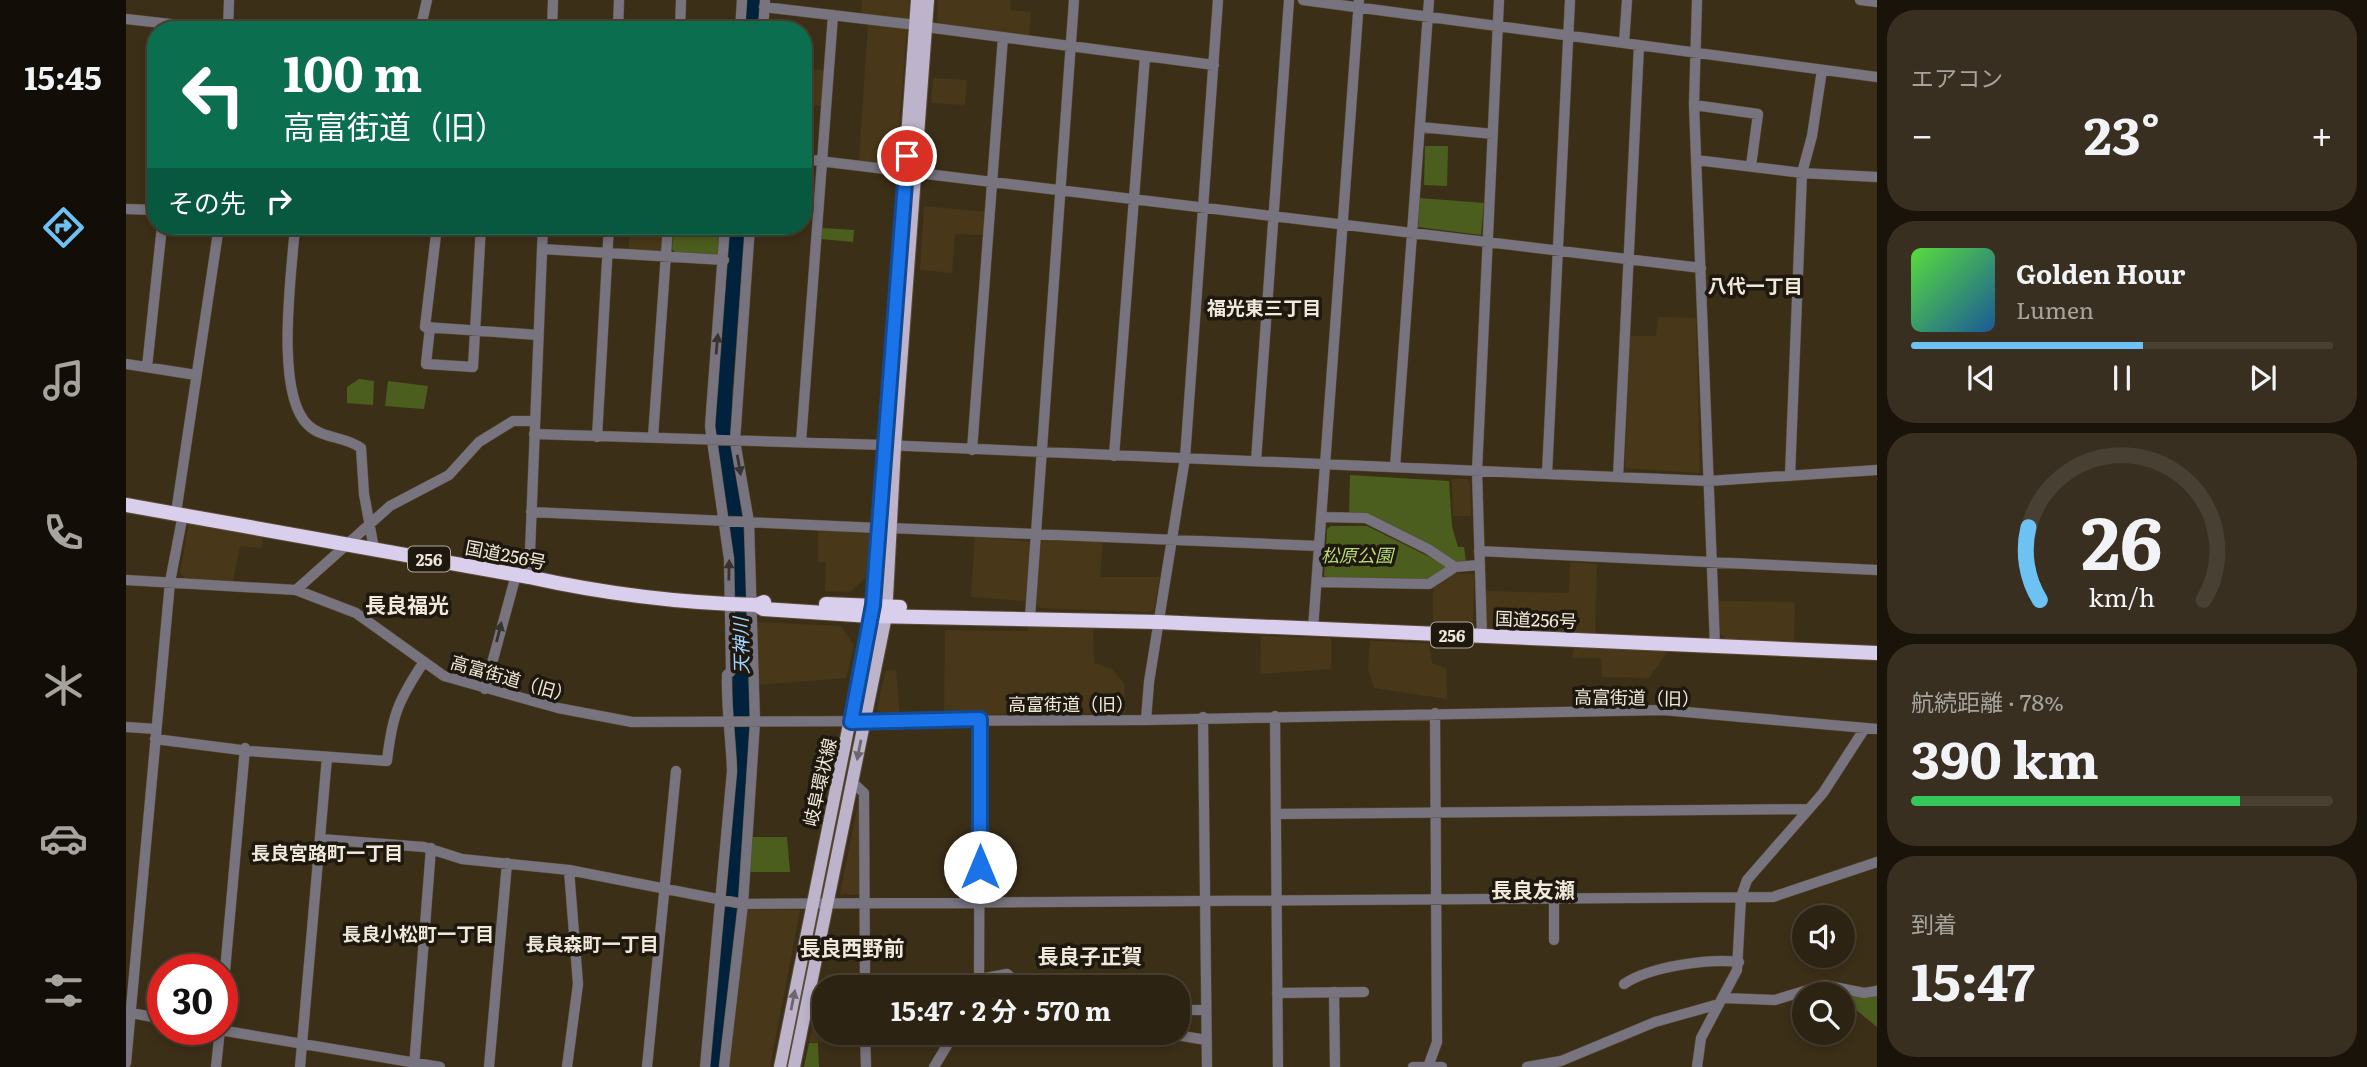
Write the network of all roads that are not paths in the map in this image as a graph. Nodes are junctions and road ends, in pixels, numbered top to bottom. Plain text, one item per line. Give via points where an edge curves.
1 (229, 0) edge
2 (427, 0) edge
3 (553, 0) edge
4 (618, 0) edge
5 (681, 0) edge
6 (742, 0) edge
7 (917, 0) edge
8 (928, 0) edge
9 (1074, 0) edge
10 (1218, 0) edge
11 (1289, 0) edge
12 (1303, 0) edge
13 (1429, 0) edge
14 (1499, 0) edge
15 (1570, 0) edge
16 (1627, 0) edge
17 (1697, 0) edge
18 (1861, 0) edge
19 (1877, 2) edge
20 (765, 3) edge
21 (1359, 4) edge
22 (833, 15) junction
23 (1427, 16) junction
24 (126, 19) edge
25 (147, 21) edge
26 (227, 21) edge
27 (422, 21) edge
28 (552, 21) edge
29 (618, 21) edge
30 (680, 21) edge
31 (741, 21) edge
32 (764, 21) edge
33 (921, 26) junction
34 (1498, 26) junction
35 (1567, 35) junction
36 (1003, 37) junction
37 (1624, 43) junction
38 (1639, 45) junction
39 (1071, 46) junction
40 (1693, 52) junction
41 (1145, 56) junction
42 (1214, 65) junction
43 (1822, 70) junction
44 (1877, 76) edge
45 (1694, 105) junction
46 (1420, 127) junction
47 (1493, 134) junction
48 (812, 160) edge
49 (1696, 160) junction
50 (821, 161) junction
51 (1751, 166) junction
52 (911, 172) junction
53 (1802, 173) junction
54 (1877, 177) edge
55 (992, 183) junction
56 (1061, 191) junction
57 (1134, 200) junction
58 (1204, 208) junction
59 (126, 209) edge
60 (147, 210) edge
61 (1273, 217) junction
62 (1343, 225) junction
63 (1412, 234) junction
64 (161, 235) edge
65 (218, 235) edge
66 (294, 235) edge
67 (436, 235) edge
68 (481, 235) edge
69 (543, 235) edge
70 (608, 235) edge
71 (667, 235) edge
72 (725, 235) edge
73 (749, 235) edge
74 (1488, 243) junction
75 (542, 249) junction
76 (1558, 251) junction
77 (607, 252) junction
78 (666, 256) junction
79 (724, 260) junction
80 (1629, 260) junction
81 (1701, 268) junction
82 (430, 327) junction
83 (476, 330) junction
84 (538, 335) junction
85 (126, 364) edge
86 (147, 367) junction
87 (196, 374) junction
88 (534, 421) junction
89 (534, 434) junction
90 (597, 437) junction
91 (653, 437) junction
92 (713, 441) junction
93 (733, 441) junction
94 (801, 442) junction
95 (889, 445) junction
96 (972, 450) junction
97 (1043, 453) junction
98 (1114, 456) junction
99 (1185, 458) junction
100 (1256, 461) junction
101 (1325, 464) junction
102 (1395, 467) junction
103 (1877, 470) edge
104 (1477, 471) junction
105 (1547, 474) junction
106 (1790, 476) junction
107 (1618, 477) junction
108 (1710, 481) junction
109 (126, 505) edge
110 (531, 513) junction
111 (179, 514) junction
112 (1321, 517) junction
113 (748, 522) junction
114 (726, 523) junction
115 (371, 524) junction
116 (884, 528) junction
117 (1036, 534) junction
118 (1172, 540) junction
119 (349, 545) junction
120 (1319, 546) junction
121 (374, 550) junction
122 (1479, 551) junction
123 (1712, 563) junction
124 (1480, 565) junction
125 (1455, 568) junction
126 (1877, 570) edge
127 (523, 576) junction
128 (126, 580) edge
129 (170, 582) junction
130 (1317, 582) junction
131 (296, 590) junction
132 (743, 605) junction
133 (879, 611) junction
134 (1028, 617) junction
135 (1158, 622) junction
136 (1314, 629) junction
137 (1482, 636) junction
138 (1715, 646) junction
139 (1877, 653) edge
140 (423, 663) junction
141 (485, 689) junction
142 (1435, 713) junction
143 (1275, 716) junction
144 (1203, 717) junction
145 (980, 719) junction
146 (1146, 720) junction
147 (865, 721) junction
148 (732, 722) junction
149 (754, 722) junction
150 (851, 722) junction
151 (126, 727) edge
152 (1865, 728) junction
153 (1877, 729) edge
154 (155, 734) junction
155 (245, 748) junction
156 (327, 757) junction
157 (676, 771) dead end
158 (853, 783) junction
159 (1808, 809) junction
160 (1436, 812) junction
161 (1276, 814) junction
162 (320, 839) junction
163 (431, 848) junction
164 (1877, 862) edge
165 (507, 863) junction
166 (569, 870) junction
167 (665, 889) junction
168 (1741, 897) junction
169 (1553, 898) junction
170 (722, 900) junction
171 (1439, 900) junction
172 (1277, 902) junction
173 (829, 903) junction
174 (864, 903) junction
175 (980, 903) junction
176 (1206, 903) junction
177 (743, 904) junction
178 (812, 904) junction
179 (1554, 940) dead end
180 (226, 954) edge
181 (1738, 962) junction
182 (865, 975) edge
183 (980, 975) edge
184 (1624, 984) dead end
185 (1877, 991) edge
186 (1334, 992) junction
187 (1363, 992) dead end
188 (1277, 993) junction
189 (1721, 1001) junction
190 (1190, 1010) edge
191 (1205, 1010) junction
192 (128, 1013) edge
193 (147, 1016) edge
194 (238, 1032) edge
195 (1190, 1037) edge
196 (1206, 1040) junction
197 (302, 1043) junction
198 (217, 1045) edge
199 (865, 1045) edge
200 (948, 1045) edge
201 (126, 1063) edge
202 (414, 1065) edge
203 (1335, 1065) dead end
204 (1428, 1066) edge
205 (216, 1067) edge
206 (300, 1067) edge
207 (440, 1067) edge
208 (489, 1067) edge
209 (566, 1067) edge
210 (647, 1067) edge
211 (705, 1067) edge
212 (724, 1067) edge
213 (780, 1067) edge
214 (794, 1067) edge
215 (866, 1067) edge
216 (934, 1067) edge
217 (1206, 1067) edge
218 (1278, 1067) edge
219 (1413, 1067) edge
220 (1442, 1067) edge
221 (1527, 1067) edge
222 (1697, 1067) edge

1 - 26 street
2 - 27 street
3 - 28 street
4 - 29 street
5 - 30 street
6 - 31 street
7 - 33 main road, 岐阜環状線
8 - 33 main road, 岐阜環状線
9 - 39 street
10 - 42 street
11 - 61 street
12 - 21 street
13 - 23 street
14 - 34 street
15 - 35 street
16 - 37 street
17 - 40 street
18 - 19 street
20 - 22 street
20 - 32 street
21 - 23 street
21 - 62 street
22 - 33 street
22 - 50 street
23 - 34 street
23 - 46 street
24 - 25 street
33 - 36 street
33 - 52 main road, 岐阜環状線
34 - 35 street
34 - 47 street
35 - 37 street
35 - 76 street
36 - 39 street
36 - 55 street
37 - 38 street
38 - 40 street
38 - 80 street
39 - 41 street
39 - 56 street
40 - 43 street
40 - 45 street
41 - 42 street
41 - 57 street
42 - 58 street
43 - 44 street
43 - 53 street
45 - 49 street
45 - 51 street via 1758,114
46 - 47 street
46 - 63 street
47 - 74 street
48 - 50 street
49 - 51 street
49 - 81 street
50 - 52 street
50 - 94 street
51 - 53 street
52 - 55 street
52 - 95 main road, 岐阜環状線
53 - 54 street
53 - 106 street
55 - 56 street
55 - 96 street
56 - 57 street
56 - 97 street
57 - 58 street
57 - 98 street
58 - 61 street
58 - 99 street
59 - 60 street
61 - 62 street
61 - 100 street
62 - 63 street
62 - 101 street
63 - 74 street
63 - 102 street
64 - 86 street
65 - 87 street
66 - 115 street via 288,321 292,395 311,429 361,448
67 - 82 street via 425,327
68 - 83 street
69 - 75 street
70 - 77 street
71 - 78 street
72 - 79 street
73 - 93 street
74 - 76 street
74 - 104 street
75 - 77 street
75 - 84 street
76 - 80 street
76 - 105 street
77 - 78 street
77 - 90 street
78 - 79 street
78 - 91 street
92 -> 79 street via 710,426
80 - 81 street
80 - 107 street
81 - 108 street
82 - 83 street
82 - 83 street via 426,364 473,367
83 - 84 street
84 - 88 street
85 - 86 street
86 - 87 street
87 - 111 street
88 - 89 street
88 - 115 street via 513,421 478,442 449,475 390,506
89 - 90 street
89 - 110 street
90 - 91 street
91 - 92 street
92 - 93 street
92 - 114 street
93 - 94 street
93 -> 113 street
94 - 95 street
95 - 96 street
95 - 116 main road, 岐阜環状線
96 - 97 street
97 - 98 street
97 - 117 street
98 - 99 street
99 - 100 street
99 - 118 street
100 - 101 street
101 - 102 street
101 - 112 street
102 - 104 street
103 - 106 street
104 - 105 street
104 - 122 street
105 - 107 street
106 - 108 street
107 - 108 street
108 - 123 street
109 - 111 highway, 国道256号 / 256
110 - 114 street
110 - 127 street
111 - 119 highway, 国道256号 / 256
111 - 129 street
112 - 120 street
112 - 125 street via 1366,518
113 - 114 street
113 - 116 street
113 - 132 street
132 -> 114 street
115 - 119 street
115 - 121 street
116 - 117 street
116 - 133 main road, 岐阜環状線
117 - 118 street
117 - 134 street
118 - 120 street
118 - 135 street
119 - 121 highway, 国道256号 / 256
119 - 131 street
120 - 130 street
121 - 127 highway, 国道256号 / 256
122 - 123 street
122 - 124 street
123 - 126 street
123 - 138 street
124 - 125 street
124 - 137 street
125 - 130 street via 1429,584
127 - 132 highway, 国道256号 / 256 via 595,592
141 -> 127 street
128 - 129 street, 高富街道（旧）
129 - 131 street, 高富街道（旧）
129 - 154 street
130 - 136 street
131 - 140 street, 高富街道（旧） via 356,613
132 - 133 highway, 国道256号 / 256
132 - 148 street via 730,638 726,705
132 - 149 street
133 - 134 highway, 国道256号 / 256
133 - 147 main road, 岐阜環状線
133 - 150 main road, 岐阜環状線
134 - 135 highway, 国道256号 / 256
135 - 136 highway, 国道256号 / 256
135 - 146 street
136 - 137 highway, 国道256号 / 256
137 - 138 highway, 国道256号 / 256
138 - 139 highway, 国道256号 / 256
140 - 141 street, 高富街道（旧） via 444,676
140 - 156 street via 399,700 387,761
141 - 148 street, 高富街道（旧） via 622,721
142 - 143 street, 高富街道（旧）
142 - 152 street, 高富街道（旧） via 1663,710
142 - 160 street
143 - 144 street, 高富街道（旧）
143 - 161 street
144 - 146 street, 高富街道（旧）
144 - 176 street
145 - 146 street, 高富街道（旧）
145 - 147 street, 高富街道（旧）
145 - 175 street
147 - 150 street, 高富街道（旧）
147 -> 158 main road, 岐阜環状線
148 - 149 street, 高富街道（旧）
148 - 170 street
149 - 150 street, 高富街道（旧）
149 - 177 street
150 - 178 main road, 岐阜環状線
151 - 154 street
152 - 153 street, 高富街道（旧）
152 - 159 street
154 - 155 street
154 - 192 street
155 - 156 street
155 - 180 street
156 - 162 street
157 - 167 street
158 - 173 main road, 岐阜環状線
158 - 174 street via 864,793
159 - 160 street
159 - 168 street via 1746,880
160 - 161 street
160 - 171 street
161 - 172 street
162 - 163 street
162 - 197 street
163 - 165 street via 462,859
163 - 202 street
164 - 168 street via 1773,897
165 - 166 street
165 - 208 street
166 - 167 street
166 - 209 street via 578,984
167 - 170 street
167 - 210 street
168 - 169 street
168 - 181 street
169 - 171 street
169 - 179 street
170 - 177 street
170 - 211 street
171 - 172 street
171 - 204 street via 1437,1042
172 - 176 street
172 - 188 street
173 - 174 street
173 - 178 street
173 - 214 main road, 岐阜環状線
174 - 175 street
174 - 182 street
175 - 176 street
175 - 183 street
176 - 191 street
177 - 178 street
177 - 212 street
213 -> 178 main road, 岐阜環状線
181 - 184 street via 1714,959 1650,971
181 - 189 street
185 - 189 street via 1824,985 1775,1000
186 - 187 street
186 - 188 street
186 - 203 street
188 - 218 street
189 - 221 street via 1655,1022 1561,1061
189 - 222 street via 1701,1038
190 - 191 street
191 - 196 street
192 - 193 street
192 - 201 street
194 - 197 street
195 - 196 street
196 - 217 street
197 - 202 street
197 - 206 street
198 - 205 street
199 - 215 street
200 - 216 street
202 - 207 street
204 - 219 street
204 - 220 street

